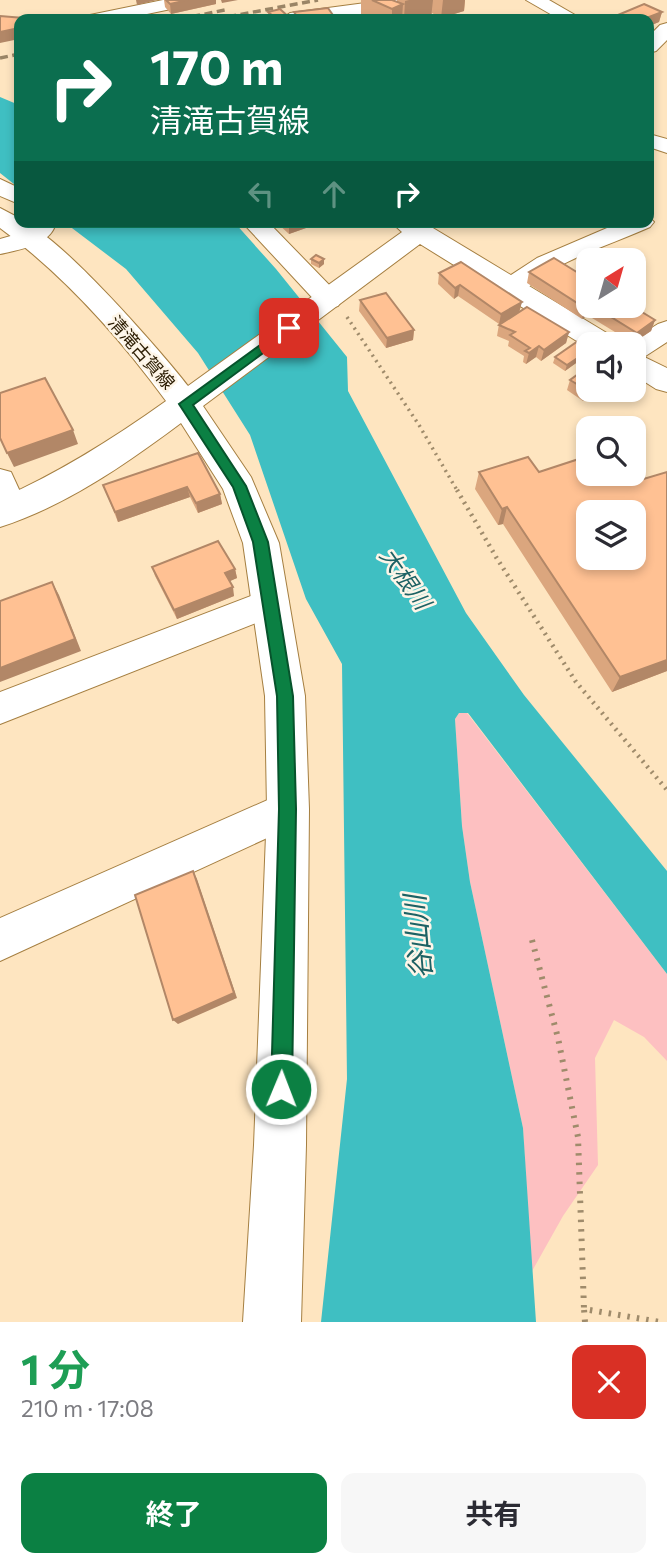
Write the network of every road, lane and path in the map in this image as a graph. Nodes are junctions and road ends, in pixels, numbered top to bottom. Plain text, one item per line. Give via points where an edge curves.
1 (189, 0) edge
2 (427, 0) edge
3 (535, 0) edge
4 (123, 11) edge
5 (355, 14) edge
6 (563, 14) edge
7 (667, 29) edge
8 (654, 52) edge
9 (0, 216) edge
10 (260, 228) edge
11 (411, 228) edge
12 (414, 228) edge
13 (629, 228) edge
14 (17, 238) edge
15 (511, 287) junction
16 (329, 300) junction
17 (667, 330) edge
18 (584, 332) edge
19 (646, 343) edge
20 (646, 369) edge
21 (667, 382) edge
22 (197, 394) junction
23 (4, 501) edge
24 (272, 602) junction
25 (0, 708) edge
26 (667, 790) edge
27 (288, 809) junction
28 (0, 940) edge
29 (532, 940) dead end
30 (584, 1308) junction
31 (272, 1322) edge
32 (585, 1322) edge
33 (660, 1322) edge

1 - 4 street
2 - 5 street
3 - 6 street
7 - 8 street
9 - 14 main road, 清滝古賀線
10 - 16 street
11 - 16 main road, 清滝古賀線
12 - 15 main road, 清滝古賀線
13 - 15 street via 546,263
14 - 22 main road, 清滝古賀線 via 81,283 145,351
15 - 18 main road, 清滝古賀線
16 - 22 main road, 清滝古賀線
16 - 26 path via 343,311 419,425 576,682
17 - 19 street
20 - 21 main road
22 - 23 main road via 123,449 58,487
22 - 24 main road via 261,542
24 - 25 street
24 - 27 main road via 285,696
27 - 28 street
27 - 31 main road
29 - 30 path via 578,1137
30 - 32 path
30 - 33 path

